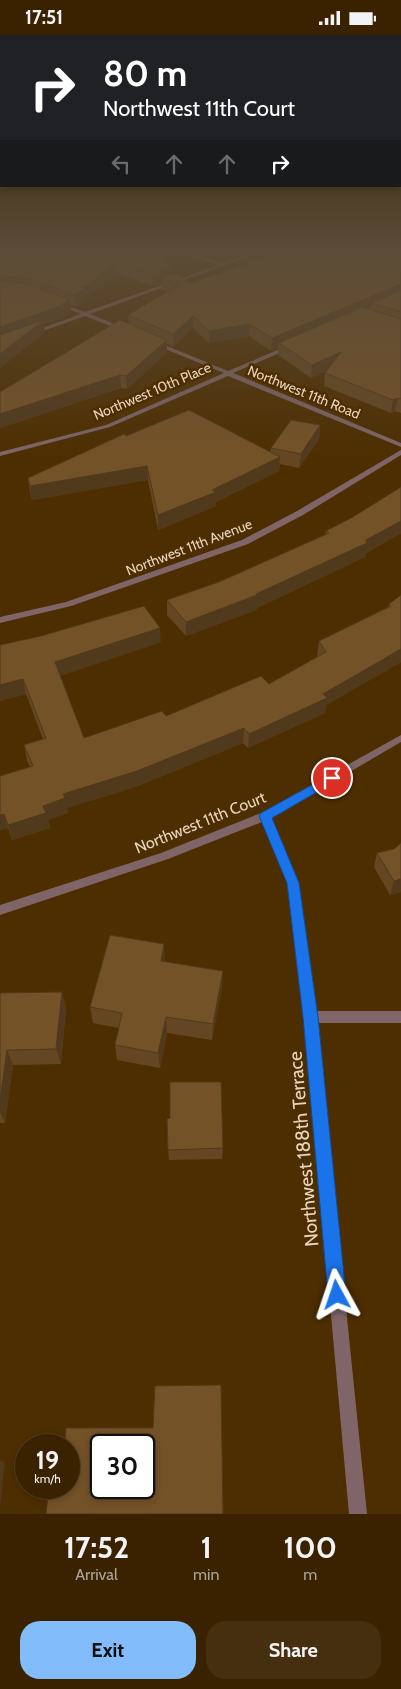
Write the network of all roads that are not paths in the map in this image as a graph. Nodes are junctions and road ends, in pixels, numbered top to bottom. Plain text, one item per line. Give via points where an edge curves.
1 (70, 320) edge
2 (102, 320) edge
3 (131, 333) edge
4 (26, 335) edge
5 (148, 340) edge
6 (298, 343) edge
7 (227, 374) junction
8 (401, 445) edge
9 (401, 452) edge
10 (0, 454) edge
11 (0, 621) edge
12 (401, 738) edge
13 (265, 816) junction
14 (0, 910) edge
15 (310, 1017) junction
16 (401, 1017) edge
17 (358, 1514) edge

1 - 4 street
2 - 3 street
5 - 7 street, Northwest 11th Road
6 - 7 street, Northwest 10th Place
7 - 8 street, Northwest 11th Road
7 - 10 street, Northwest 10th Place via 108,425
9 - 11 street, Northwest 11th Avenue via 245,542 68,605
12 - 13 street, Northwest 11th Court
13 - 14 street, Northwest 11th Court via 164,855
13 - 15 street, Northwest 188th Terrace via 293,883
15 - 16 street
15 - 17 street, Northwest 188th Terrace

